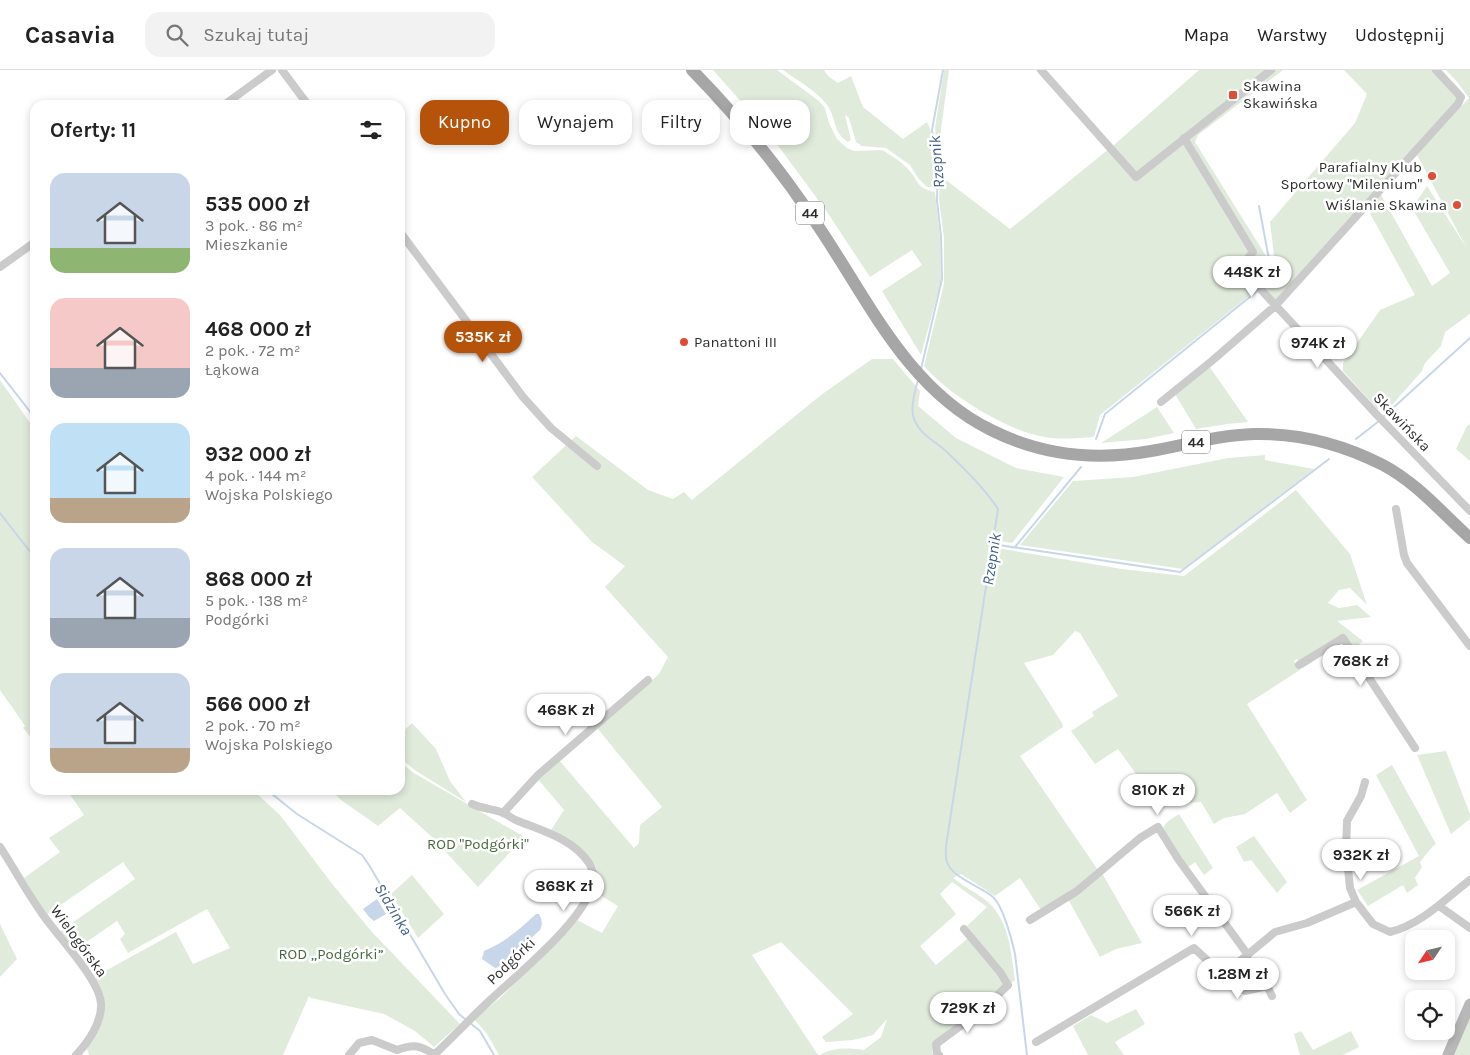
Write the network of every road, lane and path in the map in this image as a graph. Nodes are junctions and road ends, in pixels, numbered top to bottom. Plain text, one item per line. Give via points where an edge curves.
1 (272, 70) edge
2 (282, 70) edge
3 (692, 70) edge
4 (1041, 70) edge
5 (1271, 70) edge
6 (1436, 70) edge
7 (231, 100) edge
8 (304, 100) edge
9 (1184, 138) junction
10 (1136, 177) junction
11 (1128, 183) dead end
12 (405, 239) edge
13 (30, 246) edge
14 (0, 268) edge
15 (1275, 306) junction
16 (1161, 402) dead end
17 (596, 466) dead end
18 (1396, 509) dead end
19 (1470, 512) edge
20 (1457, 526) junction
21 (1470, 538) edge
22 (1470, 543) edge
23 (1470, 646) edge
24 (1299, 666) dead end
25 (648, 680) dead end
26 (1416, 748) dead end
27 (1365, 782) dead end
28 (472, 804) dead end
29 (502, 813) junction
30 (0, 847) edge
31 (1470, 880) edge
32 (1356, 902) junction
33 (1439, 906) junction
34 (1030, 920) dead end
35 (1470, 928) edge
36 (964, 929) dead end
37 (1248, 955) junction
38 (1223, 975) junction
39 (1272, 996) dead end
40 (1470, 1004) edge
41 (1036, 1042) dead end
42 (76, 1055) edge
43 (349, 1055) edge
44 (435, 1055) edge
45 (939, 1055) edge
46 (1448, 1055) edge

1 - 7 street
2 - 8 street
3 - 20 main road, 44 via 780,170 912,368 958,410 988,429 1028,445 1091,456 1121,456 1250,434 1282,434 1322,441 1352,451 1404,478
4 - 10 street
5 - 9 street
6 - 15 street via 1461,97 1458,104
9 - 10 street
9 - 15 street, Skawińska via 1253,252 1240,268
10 - 11 street
12 - 17 street via 523,397 551,428
13 - 14 street
15 - 16 street
15 - 19 street, Skawińska
18 - 23 street via 1407,563
20 - 21 main road, 44
20 - 22 main road, 44
24 - 26 street via 1342,638
25 - 29 street via 538,775
27 - 32 street via 1361,796 1346,821 1350,888
28 - 29 street, Podgórki
29 - 44 street, Podgórki via 561,839 585,858 594,878 578,912 566,926
30 - 42 street, Wielogórska via 41,912 100,994 101,1013 91,1038
31 - 33 street
32 - 33 street via 1373,924 1390,932
32 - 37 street via 1307,923 1275,932
33 - 35 street
34 - 37 street via 1077,891 1140,838 1158,827
36 - 45 street via 1008,985 982,1010 936,1044
37 - 38 street
38 - 39 street via 1245,991 1266,986
38 - 41 street via 1194,948
40 - 46 street
43 - 44 street, Podgórki via 359,1043 372,1040 397,1050 412,1045

